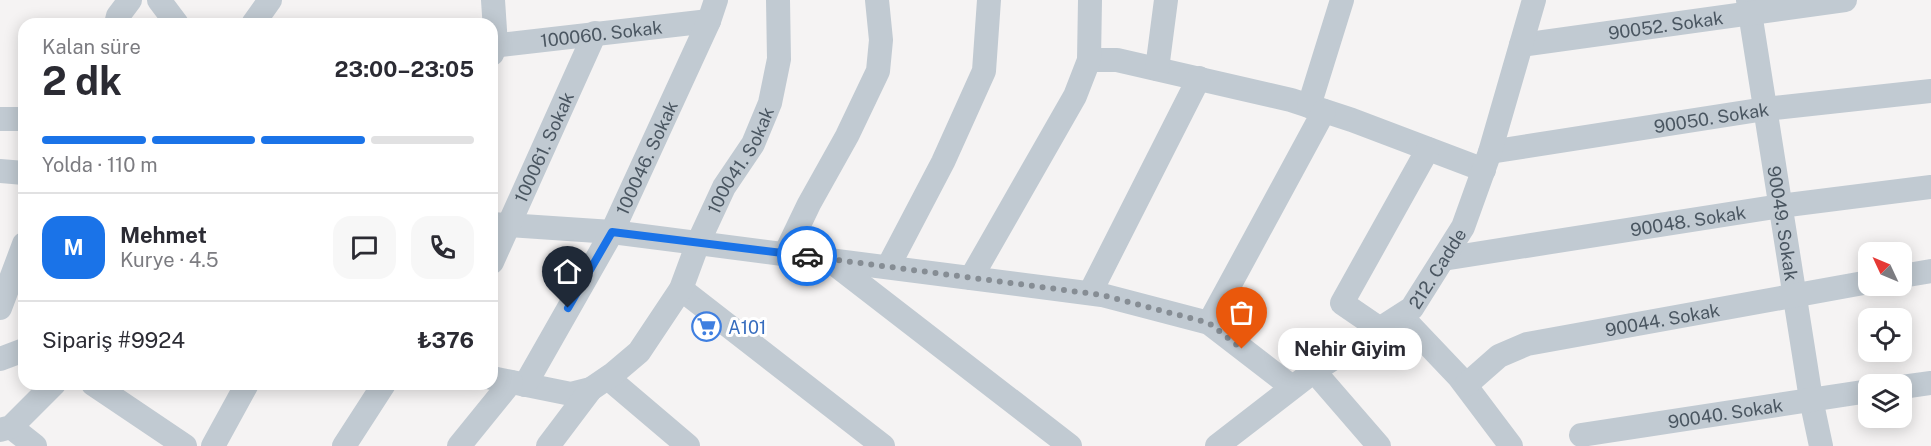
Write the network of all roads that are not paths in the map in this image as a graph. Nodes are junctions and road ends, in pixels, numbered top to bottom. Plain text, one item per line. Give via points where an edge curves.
1 (130, 0) edge
2 (159, 0) edge
3 (270, 0) edge
4 (493, 0) edge
5 (778, 0) edge
6 (877, 0) edge
7 (989, 0) edge
8 (1090, 0) edge
9 (1166, 0) edge
10 (1342, 0) edge
11 (1534, 0) edge
12 (1845, 0) edge
13 (1749, 7) edge
14 (712, 10) edge
15 (118, 18) edge
16 (172, 18) edge
17 (257, 18) edge
18 (493, 18) edge
19 (595, 33) junction
20 (1521, 45) junction
21 (498, 47) edge
22 (1089, 60) junction
23 (1157, 69) junction
24 (1199, 78) junction
25 (1931, 91) edge
26 (1316, 108) junction
27 (1766, 109) junction
28 (0, 119) edge
29 (18, 119) edge
30 (1428, 149) junction
31 (1487, 161) junction
32 (0, 171) edge
33 (18, 172) edge
34 (1931, 186) edge
35 (1780, 206) junction
36 (501, 226) edge
37 (612, 232) junction
38 (699, 243) junction
39 (785, 254) junction
40 (828, 259) junction
41 (1443, 259) junction
42 (18, 260) edge
43 (888, 267) junction
44 (1931, 271) edge
45 (1912, 274) edge
46 (971, 278) junction
47 (1858, 284) edge
48 (681, 289) junction
49 (1090, 293) junction
50 (1795, 296) junction
51 (0, 308) edge
52 (1401, 316) junction
53 (1209, 323) junction
54 (1380, 329) junction
55 (18, 351) edge
56 (0, 359) edge
57 (1314, 371) junction
58 (509, 382) edge
59 (599, 383) junction
60 (1931, 383) edge
61 (1466, 386) junction
62 (1912, 386) edge
63 (1292, 387) junction
64 (47, 390) edge
65 (102, 390) edge
66 (243, 390) edge
67 (380, 390) edge
68 (1858, 393) edge
69 (1811, 399) junction
70 (6, 428) edge
71 (1581, 435) dead end
72 (1370, 442) edge
73 (1503, 442) edge
74 (551, 445) edge
75 (36, 446) edge
76 (185, 446) edge
77 (213, 446) edge
78 (344, 446) edge
79 (459, 446) edge
80 (688, 446) edge
81 (882, 446) edge
82 (1070, 446) edge
83 (1217, 446) edge
84 (1821, 446) edge

1 - 15 street
2 - 16 street
3 - 17 street
4 - 18 street
5 - 38 street, 100041. Sokak via 778,59 770,103 753,144 724,187
6 - 39 street via 881,40 878,71
7 - 43 street via 984,70 943,162
8 - 22 street
9 - 23 street
10 - 26 street
11 - 20 street, 212. Cadde
12 - 13 street, 90052. Sokak
13 - 20 street, 90052. Sokak
13 - 27 street, 90049. Sokak
14 - 19 street, 100060. Sokak
14 - 37 street, 100046. Sokak
19 - 21 street, 100060. Sokak
19 - 36 street, 100061. Sokak
20 - 31 street, 212. Cadde
22 - 23 street via 1117,60
22 - 46 street via 1075,96
23 - 24 street
24 - 26 street
24 - 49 street
25 - 27 street, 90050. Sokak
26 - 30 street
26 - 53 street
27 - 31 street, 90050. Sokak
27 - 35 street, 90049. Sokak
28 - 29 street
30 - 31 street
30 - 54 street via 1342,303
31 - 41 street, 212. Cadde via 1463,227
32 - 33 street
34 - 35 street, 90048. Sokak
35 - 41 street, 90048. Sokak
35 - 50 street, 90049. Sokak
36 - 37 street
37 - 38 street
37 - 58 street, 100046. Sokak
38 - 39 street
38 - 48 street, 100041. Sokak
39 - 40 street
40 - 43 street
40 - 82 street
41 - 52 street, 212. Cadde via 1412,308
42 - 51 street
43 - 46 street
44 - 45 street
46 - 49 street
47 - 50 street, 90044. Sokak
48 - 59 street, 100041. Sokak via 639,352
48 - 81 street
49 - 53 street
50 - 61 street, 90044. Sokak via 1527,344 1499,357
50 - 69 street, 90049. Sokak
52 - 54 street, 212. Cadde
52 - 61 street
53 - 63 street
54 - 57 street, 212. Cadde
55 - 56 street
57 - 63 street, 212. Cadde
57 - 72 street
58 - 59 street via 571,394
58 - 79 street, 100046. Sokak
59 - 74 street, 100041. Sokak
59 - 80 street
60 - 62 street
61 - 73 street
63 - 83 street, 212. Cadde
64 - 70 street
65 - 76 street
66 - 77 street
67 - 78 street
68 - 69 street, 90040. Sokak
69 - 71 street, 90040. Sokak
69 - 84 street, 90049. Sokak
70 - 75 street

